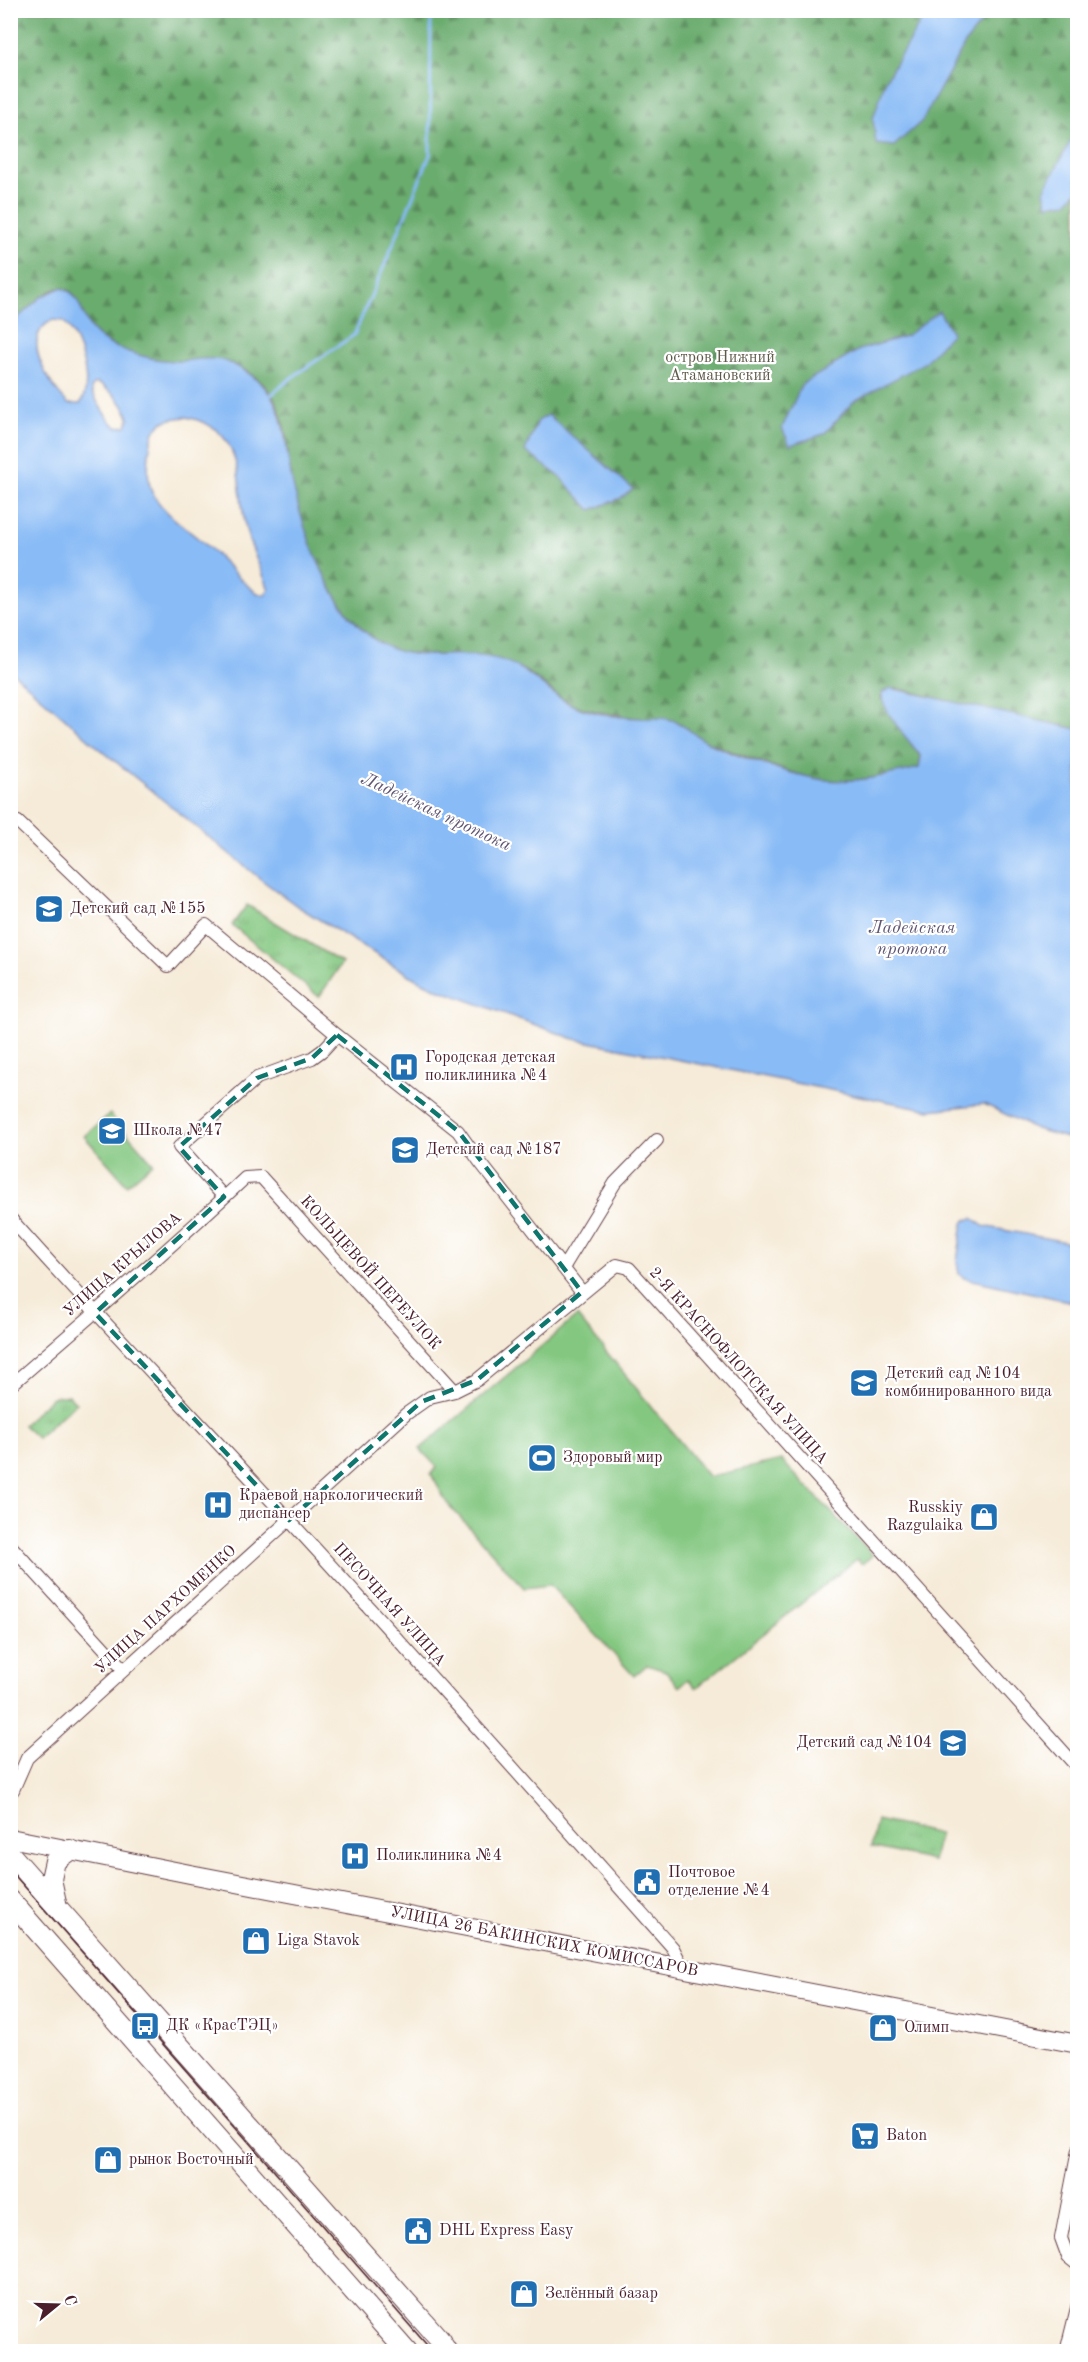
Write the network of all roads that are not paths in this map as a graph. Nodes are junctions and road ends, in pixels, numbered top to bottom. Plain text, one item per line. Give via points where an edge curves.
1 (14, 821) edge
2 (337, 1035) junction
3 (657, 1140) dead end
4 (261, 1177) joint
5 (225, 1197) junction
6 (10, 1218) edge
7 (563, 1268) junction
8 (582, 1292) junction
9 (94, 1313) junction
10 (10, 1386) edge
11 (455, 1391) junction
12 (289, 1520) junction
13 (10, 1545) edge
14 (124, 1671) junction
15 (1077, 1768) edge
16 (13, 1790) dead end
17 (10, 1838) edge
18 (70, 1850) junction
19 (10, 1854) edge
20 (10, 1900) edge
21 (57, 1909) junction
22 (684, 1970) junction
23 (1077, 2044) edge
24 (1077, 2150) edge
25 (1077, 2265) edge
26 (1077, 2304) edge
27 (407, 2352) edge
28 (447, 2352) edge
29 (1066, 2352) edge

1 - 2 street via 168,966 206,925
2 - 5 street via 312,1058 257,1078 179,1147
2 - 7 street via 458,1131
3 - 7 street via 615,1183
4 - 5 street, УЛИЦА КРЫЛОВА via 245,1178
4 - 11 street, КОЛЬЦЕВОЙ ПЕРЕУЛОК
5 - 9 street, УЛИЦА КРЫЛОВА
6 - 9 street, ПЕСОЧНАЯ УЛИЦА
7 - 8 street
8 - 11 street, УЛИЦА ПАРХОМЕНКО via 477,1380
8 - 15 street, 2-Я КРАСНОФЛОТСКАЯ УЛИЦА via 617,1265 629,1268
9 - 10 street, УЛИЦА КРЫЛОВА
9 - 12 street, ПЕСОЧНАЯ УЛИЦА
11 - 12 street, УЛИЦА ПАРХОМЕНКО via 421,1402
12 - 14 street, УЛИЦА ПАРХОМЕНКО
12 - 22 street, ПЕСОЧНАЯ УЛИЦА via 673,1948
13 - 14 street
14 - 16 street, УЛИЦА ПАРХОМЕНКО via 27,1758
17 - 18 main road, УЛИЦА 26 БАКИНСКИХ КОМИССАРОВ
18 - 21 highway via 55,1861 51,1879
18 - 22 main road, УЛИЦА 26 БАКИНСКИХ КОМИССАРОВ
19 - 21 highway
20 - 27 highway
21 - 28 highway
22 - 23 main road, УЛИЦА 26 БАКИНСКИХ КОМИССАРОВ
24 - 25 street via 1061,2238 1068,2257
26 - 29 street

